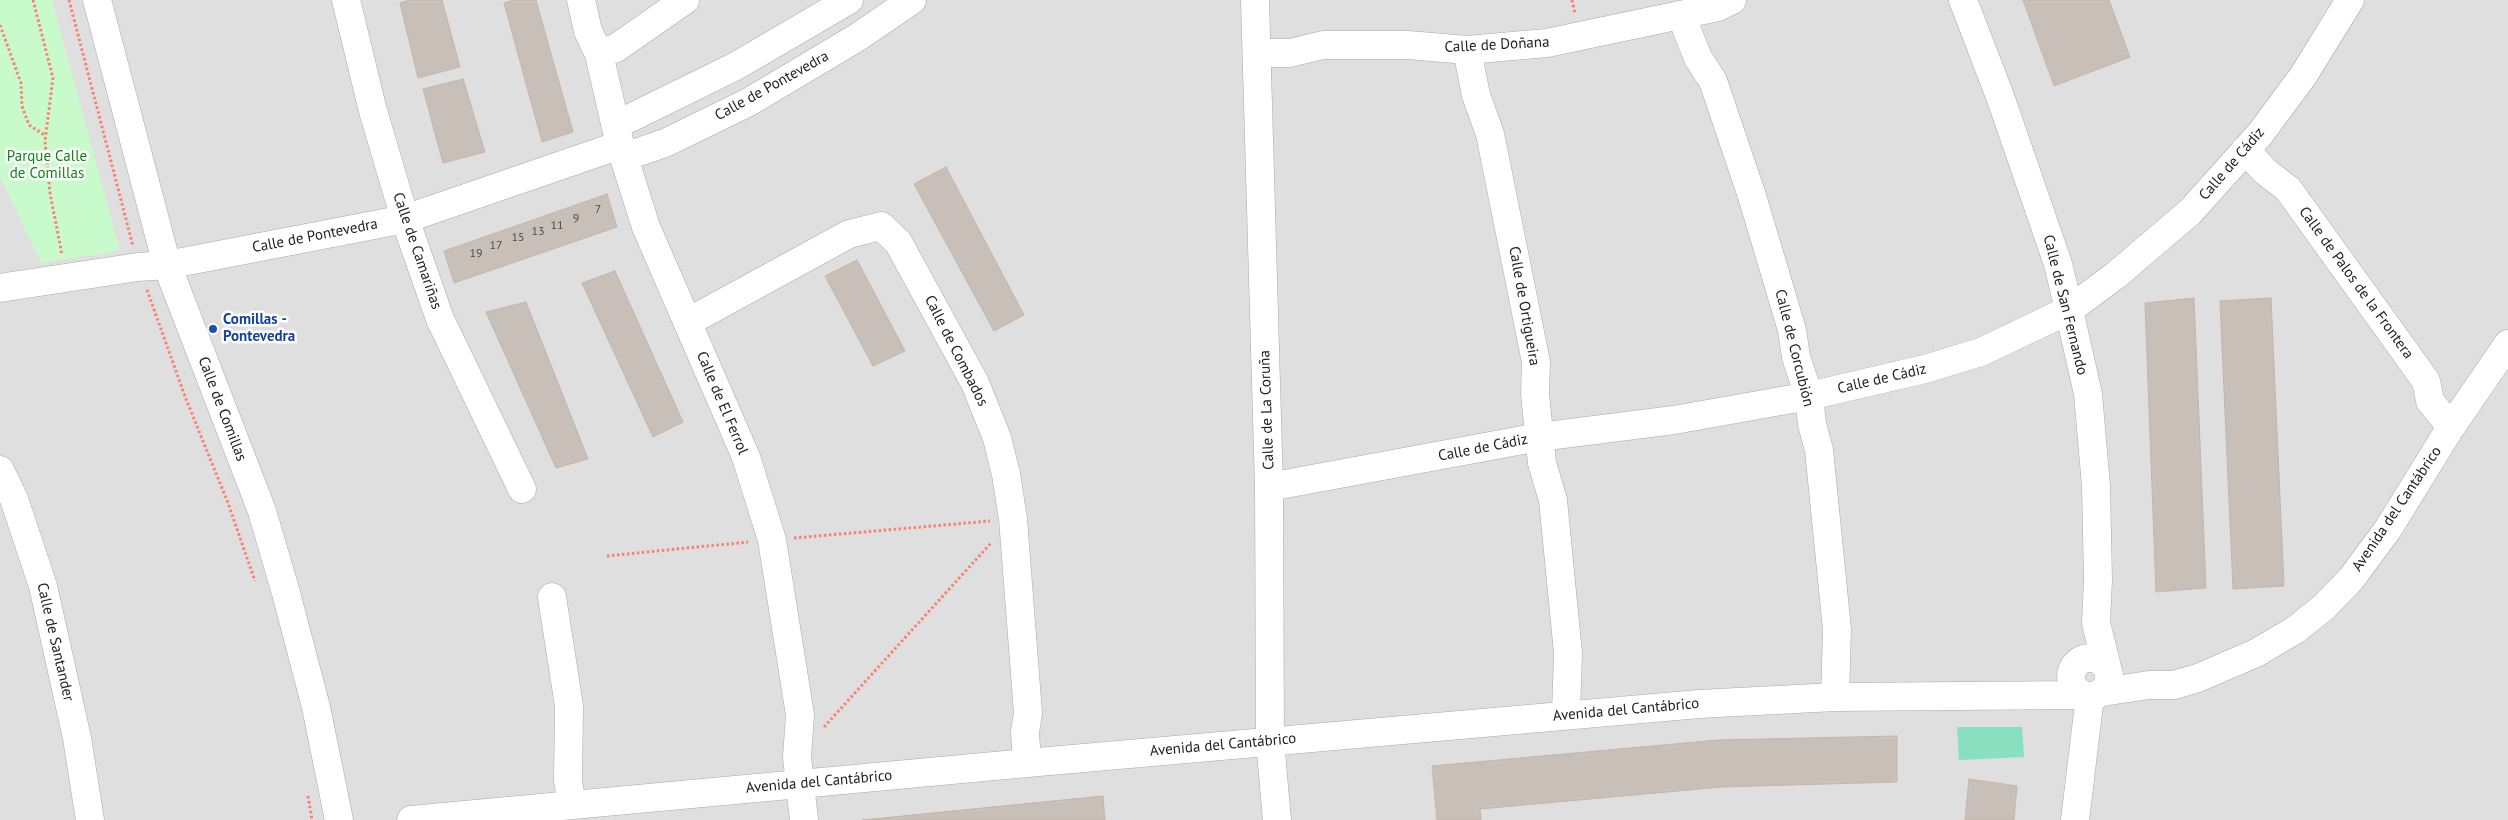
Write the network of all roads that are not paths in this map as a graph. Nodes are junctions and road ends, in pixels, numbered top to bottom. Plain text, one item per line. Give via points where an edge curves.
1 (97, 0) edge
2 (346, 0) edge
3 (581, 0) edge
4 (685, 0) edge
5 (849, 0) edge
6 (912, 0) edge
7 (1255, 0) edge
8 (1732, 0) edge
9 (1963, 0) edge
10 (2350, 0) edge
11 (1681, 15) junction
12 (1467, 50) junction
13 (1257, 53) junction
14 (599, 54) junction
15 (622, 150) junction
16 (2245, 150) junction
17 (405, 218) junction
18 (167, 265) junction
19 (0, 288) edge
20 (2070, 310) junction
21 (688, 322) junction
22 (2508, 344) edge
23 (1809, 396) junction
24 (2451, 427) junction
25 (1539, 437) junction
26 (0, 470) edge
27 (1269, 488) junction
28 (522, 489) dead end
29 (552, 597) dead end
30 (2096, 623) junction
31 (2076, 665) junction
32 (2098, 684) junction
33 (2036, 695) junction
34 (1835, 696) junction
35 (1566, 714) junction
36 (1270, 741) junction
37 (1028, 763) junction
38 (800, 784) junction
39 (572, 804) junction
40 (90, 820) edge
41 (339, 820) edge
42 (411, 820) edge
43 (804, 820) edge
44 (1277, 820) edge
45 (2075, 820) edge

1 - 18 street, Calle de Comillas
2 - 17 street, Calle de Camariñas via 372,111
3 - 14 street, Calle de El Ferrol via 588,31
4 - 14 street via 616,48
5 - 15 street, Calle de Pontevedra via 736,66
6 - 15 street, Calle de Pontevedra via 858,37 749,102 665,143
7 - 13 street, Calle de La Coruña
8 - 11 street, Calle de Doñana via 1718,7
9 - 20 street, Calle de San Fernando via 2058,264
10 - 16 street, Calle de Cádiz via 2303,76
11 - 12 street, Calle de Doñana via 1547,43
11 - 23 street, Calle de Corcubión via 1698,58 1716,90 1760,223
12 - 13 street, Calle de Doñana via 1408,45 1323,44 1290,53
12 - 25 street, Calle de Ortigueira via 1476,95 1490,134 1536,362 1534,394
13 - 27 street, Calle de La Coruña
14 - 15 street, Calle de El Ferrol
15 - 17 street, Calle de Pontevedra
15 - 21 street, Calle de El Ferrol via 646,227
16 - 20 street, Calle de Cádiz via 2190,212
16 - 24 street, Calle de Palos de la Frontera via 2288,189 2426,381 2430,401
17 - 18 street, Calle de Pontevedra
17 - 28 street, Calle de Camariñas via 440,319
18 - 19 street, Calle de Pontevedra
18 - 41 street, Calle de Comillas via 262,511 316,707
20 - 23 street, Calle de Cádiz via 1981,352 1925,370
20 - 30 street, Calle de San Fernando via 2088,394 2096,486
21 - 37 street, Calle de Combados via 849,234 881,226 898,242 975,383 997,438 1006,474 1013,519 1028,713 1025,732
21 - 38 street, Calle de El Ferrol via 746,457 772,540 800,715 797,757
22 - 24 street, Avenida del Cantábrico
23 - 25 street, Calle de Cádiz via 1674,420
23 - 34 street, Calle de Corcubión via 1819,450 1837,629
24 - 32 street, Avenida del Cantábrico via 2388,529 2351,579 2324,607 2295,630 2256,653 2174,685
25 - 27 street, Calle de Cádiz
25 - 35 street, Calle de Ortigueira via 1542,463 1553,500 1568,644
26 - 40 street, Calle de Santander via 14,499 43,586 77,738
27 - 36 street, Calle de La Coruña
29 - 39 street via 569,706 568,782
30 - 31 street, Calle de San Fernando via 2087,650
30 - 32 street, Calle de San Fernando
31 - 32 street via 2096,658
31 - 33 street, Avenida del Cantábrico via 2062,681
32 - 33 street, Avenida del Cantábrico
32 - 45 street, Calle de San Fernando
33 - 34 street, Avenida del Cantábrico
34 - 35 street, Avenida del Cantábrico
35 - 36 street, Avenida del Cantábrico
36 - 37 street, Avenida del Cantábrico
36 - 44 street, Calle de La Coruña
37 - 38 street, Avenida del Cantábrico
38 - 39 street, Avenida del Cantábrico
38 - 43 street, Calle de El Ferrol
39 - 42 street, Avenida del Cantábrico

